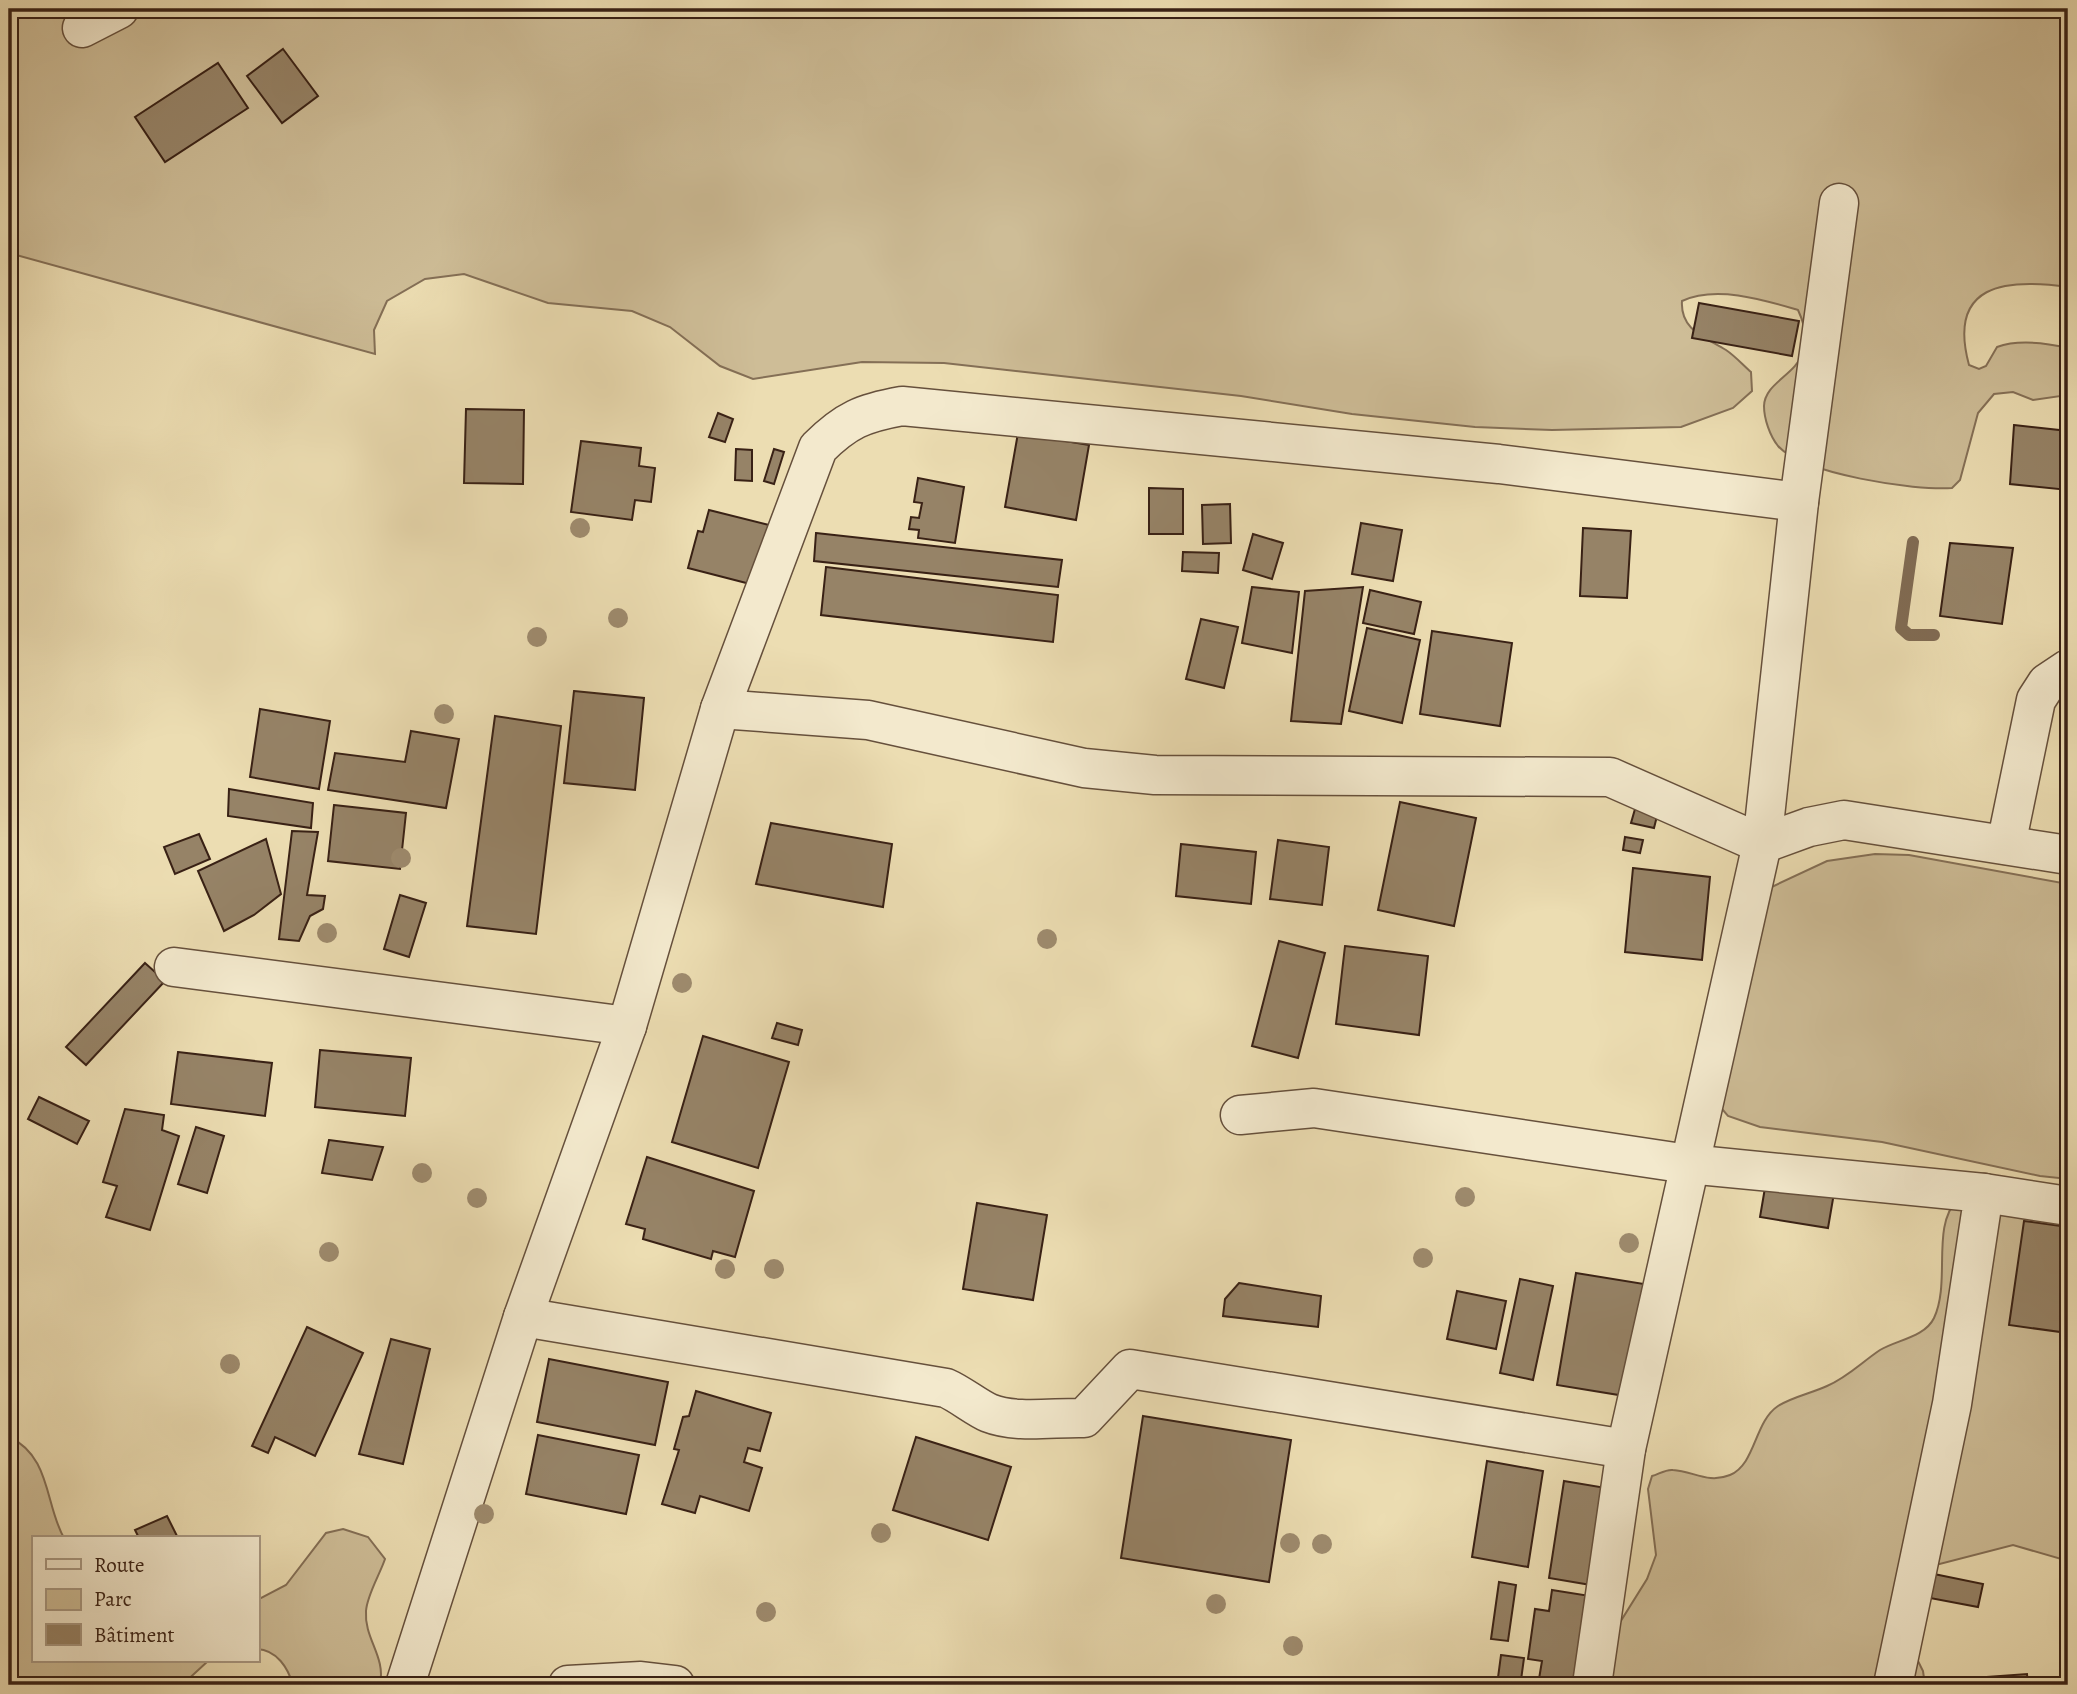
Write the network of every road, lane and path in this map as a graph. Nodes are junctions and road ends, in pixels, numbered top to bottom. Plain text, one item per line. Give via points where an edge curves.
1 (119, 9) edge
2 (82, 28) dead end
3 (1839, 203) dead end
4 (1799, 502) junction
5 (2068, 669) edge
6 (720, 709) junction
7 (1762, 845) junction
8 (2006, 845) junction
9 (2068, 855) edge
10 (174, 967) dead end
11 (627, 1026) junction
12 (1240, 1115) dead end
13 (1688, 1164) junction
14 (1984, 1193) junction
15 (2068, 1206) edge
16 (523, 1317) junction
17 (1626, 1449) junction
18 (405, 1685) edge
19 (568, 1685) edge
20 (675, 1685) edge
21 (1592, 1685) edge
22 (1893, 1685) edge

1 - 2 street
3 - 4 street
4 - 6 street via 1499,464 902,406 866,412 838,428 818,448
4 - 7 street
5 - 8 street via 2047,683 2036,700
6 - 7 street via 878,722 1083,768 1155,775 1610,777
6 - 11 street
7 - 8 street via 1809,827 1844,820
7 - 13 street
8 - 9 street
10 - 11 street
11 - 16 street
12 - 13 street via 1314,1108
13 - 14 street
13 - 17 street
14 - 15 street
14 - 22 street via 1952,1404
16 - 17 street via 946,1388 988,1413 1010,1417 1084,1418 1130,1369
16 - 18 street
17 - 21 street
19 - 20 street via 641,1681

